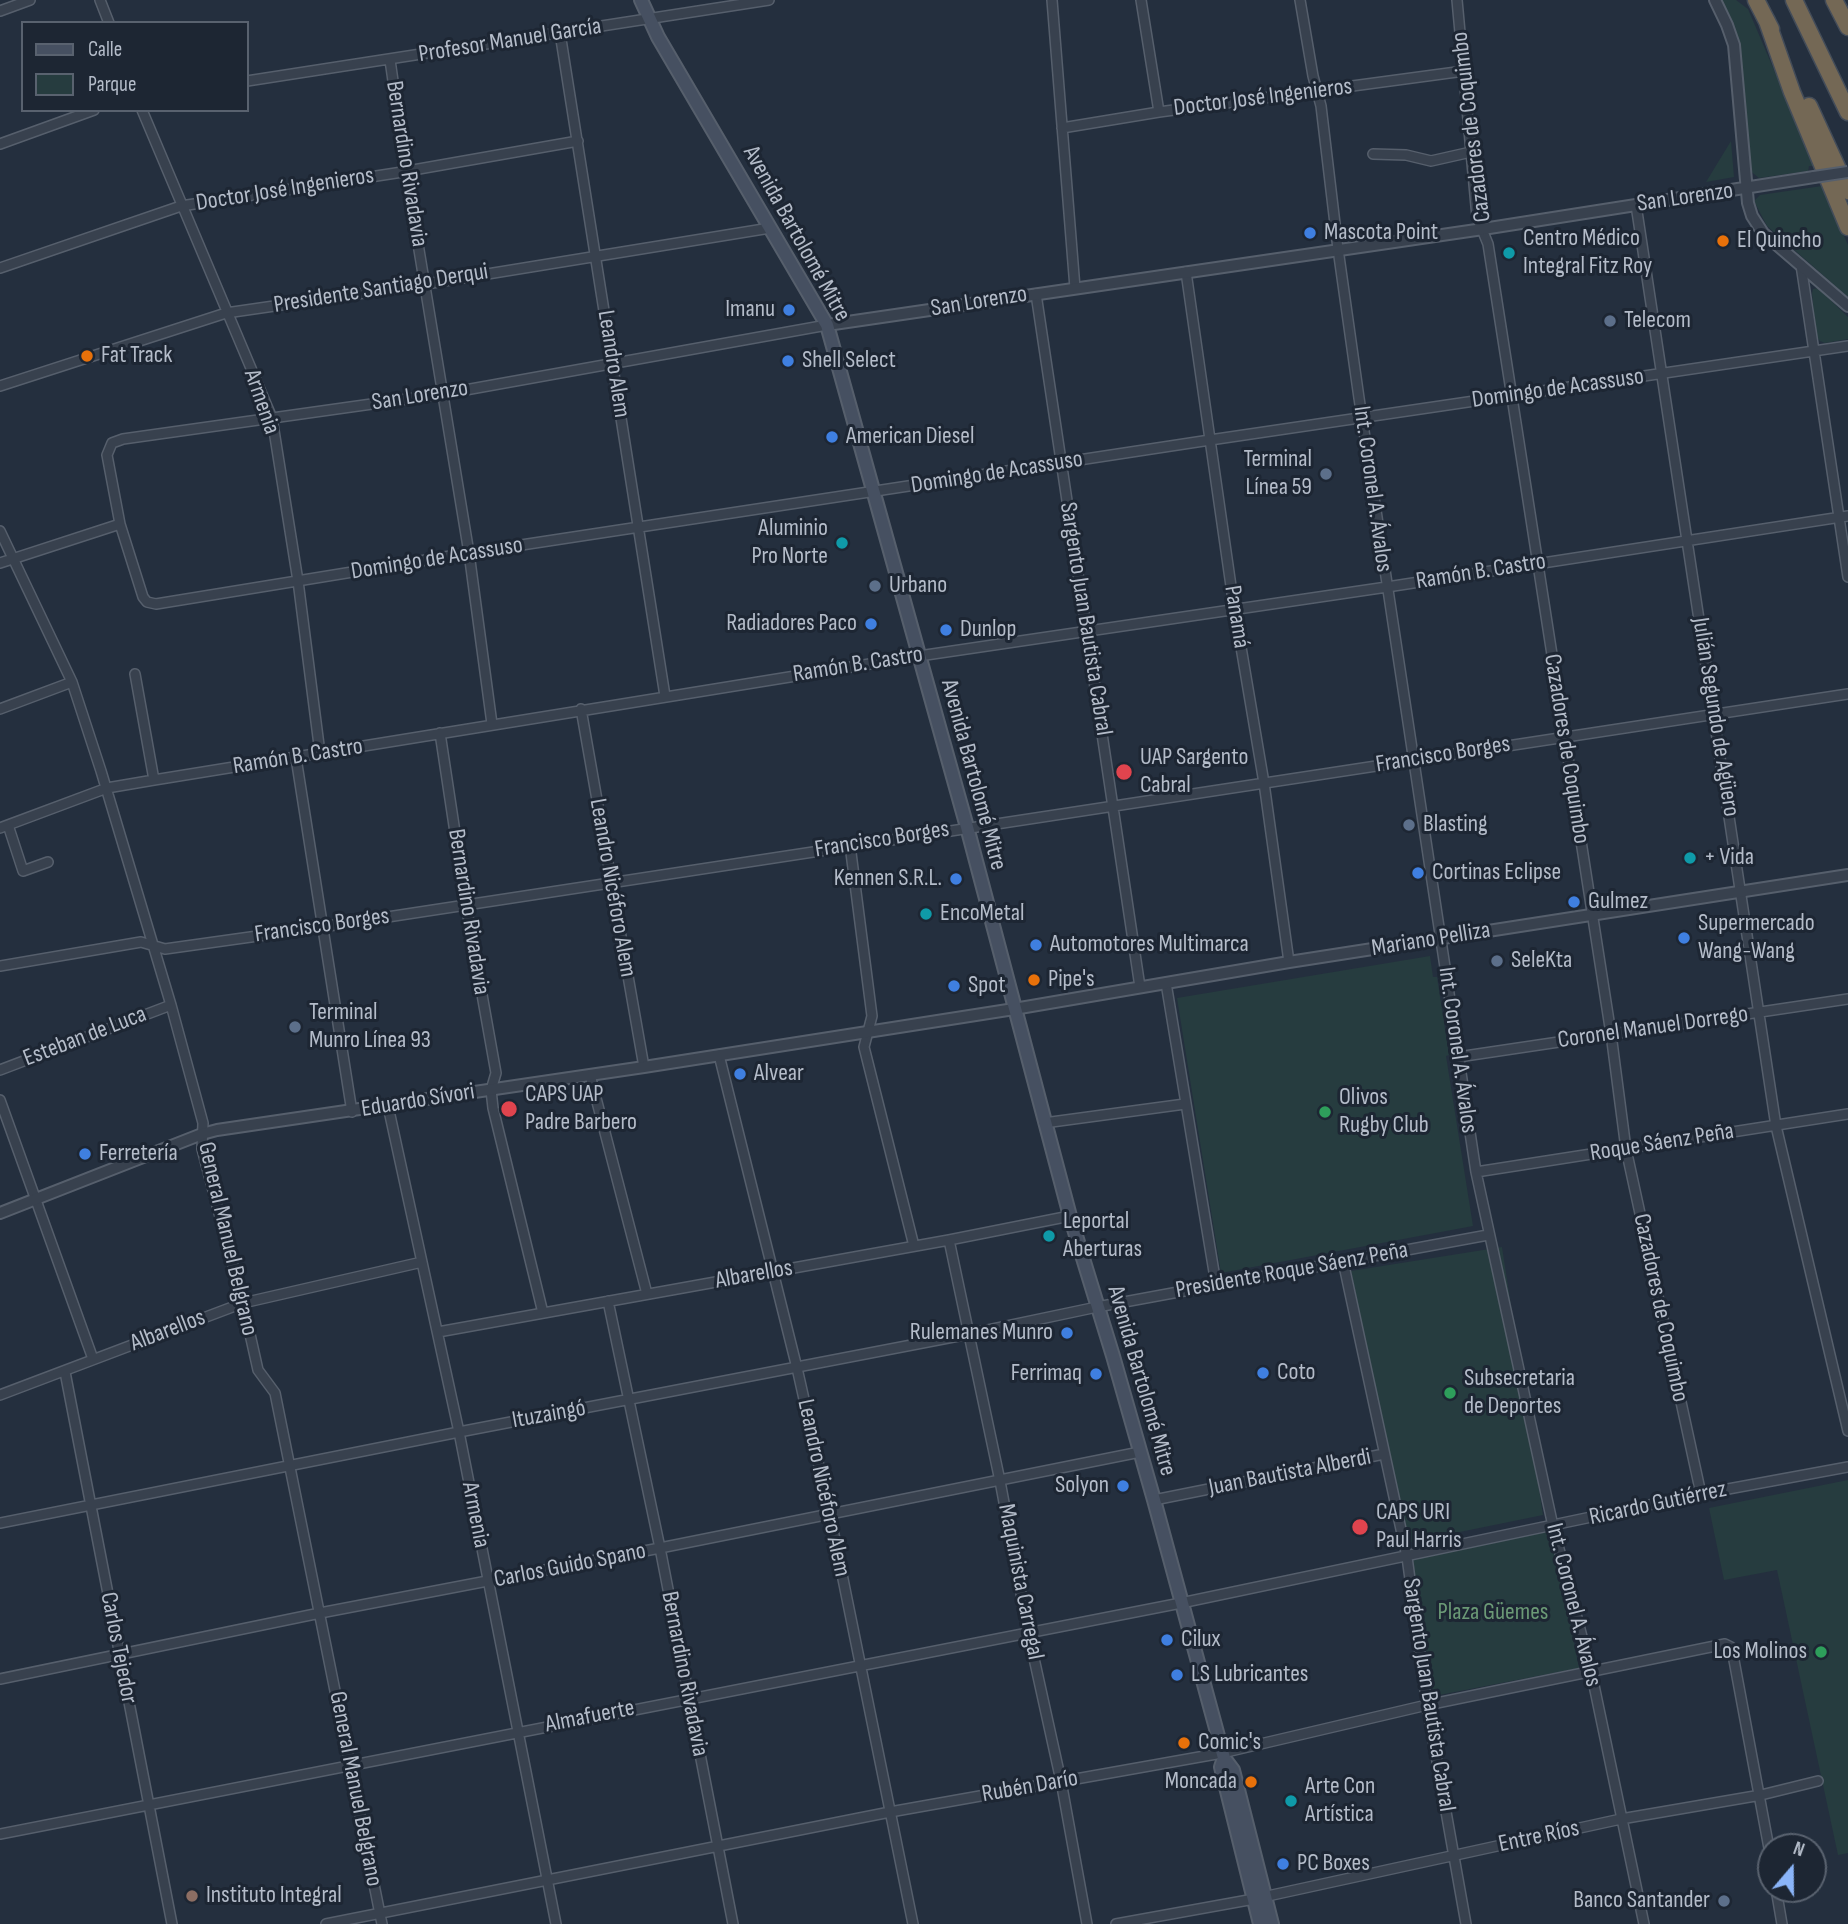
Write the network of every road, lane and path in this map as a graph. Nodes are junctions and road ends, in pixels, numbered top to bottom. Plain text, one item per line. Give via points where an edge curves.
1 (30, 0) edge
2 (100, 0) edge
3 (641, 0) edge
4 (769, 0) edge
5 (1052, 0) edge
6 (1141, 0) edge
7 (1300, 0) edge
8 (1457, 0) edge
9 (1715, 0) edge
10 (1756, 0) edge
11 (1794, 0) edge
12 (1834, 0) edge
13 (1846, 0) edge
14 (1848, 6) edge
15 (0, 11) edge
16 (648, 18) junction
17 (108, 21) edge
18 (1767, 21) junction
19 (1848, 27) edge
20 (560, 33) junction
21 (390, 60) junction
22 (1464, 71) junction
23 (248, 81) edge
24 (1317, 92) junction
25 (1159, 111) junction
26 (88, 112) edge
27 (143, 112) edge
28 (1848, 112) edge
29 (1062, 128) junction
30 (578, 141) junction
31 (0, 144) edge
32 (1471, 152) junction
33 (1373, 154) dead end
34 (406, 171) junction
35 (1848, 172) edge
36 (1747, 189) junction
37 (1848, 191) edge
38 (1636, 205) junction
39 (181, 206) junction
40 (1848, 227) edge
41 (770, 228) junction
42 (1483, 229) junction
43 (1338, 249) junction
44 (596, 254) junction
45 (1801, 265) junction
46 (0, 268) edge
47 (1186, 272) junction
48 (426, 284) junction
49 (1075, 288) junction
50 (1036, 294) junction
51 (1848, 306) edge
52 (226, 313) junction
53 (827, 325) junction
54 (1848, 346) edge
55 (1813, 351) junction
56 (612, 362) junction
57 (1662, 374) junction
58 (0, 386) edge
59 (443, 394) junction
60 (1512, 395) junction
61 (272, 418) junction
62 (1362, 418) junction
63 (1210, 440) junction
64 (1061, 463) junction
65 (872, 492) junction
66 (1843, 517) edge
67 (120, 524) junction
68 (638, 527) junction
69 (0, 531) edge
70 (1689, 541) junction
71 (469, 553) junction
72 (14, 558) junction
73 (1537, 563) junction
74 (0, 564) edge
75 (1848, 576) edge
76 (298, 581) junction
77 (1387, 587) junction
78 (1235, 610) junction
79 (1088, 630) junction
80 (919, 656) junction
81 (135, 674) dead end
82 (72, 682) junction
83 (1848, 694) edge
84 (665, 696) junction
85 (0, 709) edge
86 (580, 709) junction
87 (1714, 714) junction
88 (492, 724) junction
89 (440, 733) junction
90 (1565, 737) junction
91 (320, 753) junction
92 (296, 758) junction
93 (1413, 760) junction
94 (154, 780) junction
95 (1264, 783) junction
96 (107, 788) junction
97 (1113, 806) junction
98 (4, 826) edge
99 (967, 827) junction
100 (850, 845) junction
101 (48, 862) dead end
102 (1848, 875) edge
103 (612, 882) junction
104 (1742, 892) junction
105 (466, 905) junction
106 (1591, 916) junction
107 (321, 927) junction
108 (1441, 938) junction
109 (154, 946) junction
110 (1289, 962) junction
111 (0, 966) edge
112 (1166, 983) junction
113 (1140, 987) junction
114 (1848, 999) edge
115 (171, 1005) junction
116 (1014, 1009) junction
117 (1759, 1012) junction
118 (868, 1031) junction
119 (1611, 1034) junction
120 (719, 1055) junction
121 (1458, 1057) junction
122 (644, 1067) junction
123 (0, 1070) edge
124 (590, 1074) junction
125 (491, 1090) junction
126 (0, 1100) edge
127 (1185, 1104) junction
128 (388, 1107) junction
129 (352, 1112) junction
130 (1848, 1114) edge
131 (1044, 1123) junction
132 (1776, 1126) junction
133 (202, 1134) junction
134 (1626, 1149) junction
135 (1476, 1172) junction
136 (35, 1199) junction
137 (0, 1213) edge
138 (1070, 1216) junction
139 (1488, 1235) junction
140 (949, 1240) junction
141 (914, 1246) junction
142 (1343, 1261) junction
143 (422, 1262) junction
144 (775, 1271) junction
145 (1216, 1284) junction
146 (647, 1294) junction
147 (608, 1301) junction
148 (243, 1303) junction
149 (1097, 1307) junction
150 (543, 1314) junction
151 (438, 1332) junction
152 (969, 1334) junction
153 (93, 1359) junction
154 (797, 1368) junction
155 (65, 1372) junction
156 (0, 1395) edge
157 (628, 1401) junction
158 (1848, 1431) edge
159 (459, 1432) junction
160 (1140, 1452) junction
161 (1384, 1454) junction
162 (289, 1466) junction
163 (1848, 1467) edge
164 (1000, 1481) junction
165 (1701, 1494) junction
166 (1154, 1500) junction
167 (91, 1505) junction
168 (830, 1515) junction
169 (0, 1522) edge
170 (1553, 1526) junction
171 (660, 1548) junction
172 (1407, 1557) junction
173 (488, 1581) junction
174 (1181, 1603) junction
175 (320, 1613) junction
176 (1028, 1631) junction
177 (120, 1656) junction
178 (859, 1664) junction
179 (1591, 1671) junction
180 (0, 1679) edge
181 (688, 1698) junction
182 (1427, 1705) junction
183 (517, 1732) junction
184 (1223, 1756) junction
185 (350, 1765) junction
186 (1061, 1781) junction
187 (1818, 1781) dead end
188 (1760, 1794) junction
189 (148, 1804) junction
190 (890, 1812) junction
191 (1621, 1819) junction
192 (0, 1833) edge
193 (1767, 1833) edge
194 (717, 1846) junction
195 (1454, 1855) junction
196 (547, 1880) junction
197 (1260, 1898) junction
198 (1778, 1903) edge
199 (380, 1913) junction
200 (172, 1924) edge
201 (327, 1924) edge
202 (382, 1924) edge
203 (556, 1924) edge
204 (733, 1924) edge
205 (913, 1924) edge
206 (1087, 1924) edge
207 (1116, 1924) edge
208 (1261, 1924) edge
209 (1272, 1924) edge
210 (1466, 1924) edge
211 (1644, 1924) edge
212 (1782, 1924) edge

1 - 15 street
2 - 17 street
3 - 16 main road, Avenida Bartolomé Mitre
4 - 16 street, Profesor Manuel García
5 - 29 street
6 - 25 street
7 - 24 street, Int. Coronel A. Ávalos
8 - 22 street, Cazadores de Coquimbo
9 - 36 street via 1734,45
10 - 18 highway
11 - 28 highway
12 - 19 highway
13 - 14 highway
16 - 20 street, Profesor Manuel García
16 - 41 main road, Avenida Bartolomé Mitre
18 - 37 highway
18 - 40 highway
20 - 21 street, Profesor Manuel García
20 - 30 street, Leandro Alem
21 - 23 street, Profesor Manuel García
21 - 34 street, Bernardino Rivadavia
22 - 24 street, Doctor José Ingenieros
22 - 32 street, Cazadores de Coquimbo
24 - 25 street, Doctor José Ingenieros
24 - 43 street, Int. Coronel A. Ávalos
25 - 29 street, Doctor José Ingenieros
26 - 31 street
27 - 39 street, Armenia
29 - 49 street
30 - 34 street, Doctor José Ingenieros
30 - 44 street, Leandro Alem
32 - 33 street via 1430,161
32 - 42 street, Cazadores de Coquimbo
34 - 39 street, Doctor José Ingenieros
34 - 48 street, Bernardino Rivadavia
35 - 36 street, San Lorenzo, bridge
36 - 38 street, San Lorenzo
36 - 45 street via 1756,224
38 - 42 street, San Lorenzo
38 - 57 street, Julián Segundo de Agüero
39 - 46 street, Doctor José Ingenieros
39 - 52 street, Armenia
41 - 44 street, Presidente Santiago Derqui
41 - 53 main road, Avenida Bartolomé Mitre
42 - 43 street, San Lorenzo
42 - 60 street, Cazadores de Coquimbo
43 - 47 street, San Lorenzo
43 - 62 street, Int. Coronel A. Ávalos
44 - 48 street, Presidente Santiago Derqui
44 - 56 street, Leandro Alem
45 - 51 street
45 - 55 street
47 - 49 street, San Lorenzo
47 - 63 street, Panamá
48 - 52 street, Presidente Santiago Derqui
48 - 59 street, Bernardino Rivadavia
49 - 50 street, San Lorenzo
50 - 53 street, San Lorenzo
50 - 64 street, Sargento Juan Bautista Cabral
52 - 58 street, Presidente Santiago Derqui
52 - 61 street, Armenia
53 - 56 street, San Lorenzo
53 - 65 main road, Avenida Bartolomé Mitre
54 - 55 street, Domingo de Acassuso
55 - 57 street, Domingo de Acassuso
55 - 66 street
56 - 59 street, San Lorenzo
56 - 68 street, Leandro Alem
57 - 60 street, Domingo de Acassuso
57 - 70 street, Julián Segundo de Agüero
59 - 61 street, San Lorenzo
59 - 71 street, Bernardino Rivadavia
60 - 62 street, Domingo de Acassuso
60 - 73 street, Cazadores de Coquimbo
61 - 67 street, San Lorenzo via 112,443 107,455
61 - 76 street, Armenia
62 - 63 street, Domingo de Acassuso
62 - 77 street, Int. Coronel A. Ávalos
63 - 64 street, Domingo de Acassuso
63 - 78 street, Panamá
64 - 65 street, Domingo de Acassuso
64 - 79 street, Sargento Juan Bautista Cabral
65 - 68 street, Domingo de Acassuso
65 - 80 main road, Avenida Bartolomé Mitre
66 - 70 street, Ramón B. Castro
66 - 75 street
67 - 72 street
67 - 76 street, Domingo de Acassuso via 147,602
68 - 71 street, Domingo de Acassuso
68 - 84 street, Leandro Alem
69 - 72 street, General Manuel Belgrano
70 - 73 street, Ramón B. Castro
70 - 87 street, Julián Segundo de Agüero
71 - 76 street, Domingo de Acassuso
71 - 88 street, Bernardino Rivadavia
72 - 74 street
72 - 82 street, General Manuel Belgrano
73 - 77 street, Ramón B. Castro
73 - 90 street, Cazadores de Coquimbo
76 - 91 street, Armenia
77 - 78 street, Ramón B. Castro
77 - 93 street, Int. Coronel A. Ávalos
78 - 79 street, Ramón B. Castro
78 - 95 street, Panamá
79 - 80 street, Ramón B. Castro
79 - 97 street, Sargento Juan Bautista Cabral
80 - 84 street, Ramón B. Castro
80 - 99 main road, Avenida Bartolomé Mitre
81 - 94 street
82 - 85 street
82 - 96 street, General Manuel Belgrano
83 - 87 street, Francisco Borges
84 - 86 street, Ramón B. Castro
86 - 88 street, Ramón B. Castro
86 - 103 street, Leandro Nicéforo Alem
87 - 90 street, Francisco Borges
87 - 104 street, Julián Segundo de Agüero
88 - 89 street, Ramón B. Castro
89 - 91 street, Ramón B. Castro
89 - 105 street, Bernardino Rivadavia
90 - 93 street, Francisco Borges
90 - 106 street, Cazadores de Coquimbo
91 - 92 street, Ramón B. Castro
92 - 94 street, Ramón B. Castro
92 - 107 street
93 - 95 street, Francisco Borges
93 - 108 street, Int. Coronel A. Ávalos
94 - 96 street, Ramón B. Castro
95 - 97 street, Francisco Borges
95 - 110 street, Panamá
96 - 98 street, Ramón B. Castro
96 - 109 street, General Manuel Belgrano
97 - 99 street, Francisco Borges
97 - 113 street, Sargento Juan Bautista Cabral
98 - 101 street via 23,871
99 - 100 street, Francisco Borges
99 - 116 main road, Avenida Bartolomé Mitre
100 - 103 street, Francisco Borges
100 - 118 street via 872,1016
102 - 104 street, Mariano Pelliza
103 - 105 street, Francisco Borges
103 - 122 street, Leandro Nicéforo Alem
104 - 106 street, Mariano Pelliza
104 - 117 street, Julián Segundo de Agüero
105 - 107 street, Francisco Borges
105 - 125 street, Bernardino Rivadavia via 496,1073
106 - 108 street, Mariano Pelliza
106 - 119 street, Cazadores de Coquimbo
107 - 109 street, Francisco Borges
107 - 129 street
108 - 110 street, Mariano Pelliza
108 - 121 street, Int. Coronel A. Ávalos
109 - 111 street, Francisco Borges via 141,942
109 - 115 street, General Manuel Belgrano
110 - 112 street, Mariano Pelliza
112 - 113 street, Mariano Pelliza
112 - 127 street
113 - 116 street, Mariano Pelliza
114 - 117 street, Coronel Manuel Dorrego
115 - 123 street, Esteban de Luca
115 - 133 street, General Manuel Belgrano via 203,1123
116 - 118 street, Eduardo Sívori
116 - 131 main road, Avenida Bartolomé Mitre
117 - 119 street, Coronel Manuel Dorrego
117 - 132 street, Julián Segundo de Agüero
118 - 120 street, Eduardo Sívori
118 - 141 street via 864,1047
119 - 121 street, Coronel Manuel Dorrego
119 - 134 street, Cazadores de Coquimbo
120 - 122 street, Eduardo Sívori
120 - 144 street, Leandro Nicéforo Alem
121 - 135 street, Int. Coronel A. Ávalos
122 - 124 street, Eduardo Sívori
124 - 125 street, Eduardo Sívori
124 - 146 street
125 - 128 street, Eduardo Sívori
125 - 150 street, Bernardino Rivadavia
126 - 136 street
127 - 131 street
127 - 145 street
128 - 129 street, Eduardo Sívori
128 - 143 street, Armenia
129 - 133 street, Eduardo Sívori
130 - 132 street, Roque Sáenz Peña
131 - 138 main road, Avenida Bartolomé Mitre
132 - 134 street, Roque Sáenz Peña
132 - 158 street, Julián Segundo de Agüero
133 - 136 street, Eduardo Sívori
133 - 148 street, General Manuel Belgrano via 202,1149
134 - 135 street, Roque Sáenz Peña
134 - 165 street, Cazadores de Coquimbo
135 - 139 street, Int. Coronel A. Ávalos
136 - 137 street, Eduardo Sívori
136 - 153 street
138 - 140 street, Albarellos
138 - 149 main road, Avenida Bartolomé Mitre
139 - 142 street, Presidente Roque Sáenz Peña
139 - 170 street, Int. Coronel A. Ávalos
140 - 141 street, Albarellos
140 - 152 street, Maquinista Carregal
141 - 144 street, Albarellos
142 - 145 street, Presidente Roque Sáenz Peña
142 - 161 street, Sargento Juan Bautista Cabral
143 - 148 street, Albarellos
143 - 151 street, Armenia
144 - 146 street, Albarellos
144 - 154 street, Leandro Nicéforo Alem
145 - 149 street, Presidente Roque Sáenz Peña
146 - 147 street, Albarellos
147 - 150 street, Albarellos
147 - 157 street, Bernardino Rivadavia
148 - 153 street, Albarellos
148 - 162 street, General Manuel Belgrano via 258,1370 275,1392
149 - 152 street, Ituzaingó
149 - 160 main road, Avenida Bartolomé Mitre
150 - 151 street, Albarellos
151 - 159 street, Armenia
152 - 154 street, Ituzaingó
152 - 164 street, Maquinista Carregal
153 - 155 street, Albarellos
154 - 157 street, Ituzaingó
154 - 168 street, Leandro Nicéforo Alem
155 - 156 street, Albarellos
155 - 167 street, Carlos Tejedor
157 - 159 street, Ituzaingó
157 - 171 street, Bernardino Rivadavia
159 - 162 street, Ituzaingó
159 - 173 street, Armenia
160 - 164 street, Carlos Guido Spano
160 - 166 main road, Avenida Bartolomé Mitre
161 - 166 street, Juan Bautista Alberdi
161 - 172 street, Sargento Juan Bautista Cabral
162 - 167 street, Ituzaingó
162 - 175 street, General Manuel Belgrano
163 - 165 street, Ricardo Gutiérrez
164 - 168 street, Carlos Guido Spano
164 - 176 street, Maquinista Carregal
165 - 170 street, Ricardo Gutiérrez
166 - 174 main road, Avenida Bartolomé Mitre
167 - 169 street, Ituzaingó
167 - 177 street, Carlos Tejedor
168 - 171 street, Carlos Guido Spano
168 - 178 street, Leandro Nicéforo Alem
170 - 172 street, Ricardo Gutiérrez
170 - 179 street, Int. Coronel A. Ávalos
171 - 173 street, Carlos Guido Spano
171 - 181 street, Bernardino Rivadavia
172 - 174 street, Ricardo Gutiérrez
172 - 182 street, Sargento Juan Bautista Cabral
173 - 175 street, Carlos Guido Spano
173 - 183 street, Armenia
174 - 176 street, Almafuerte
174 - 184 main road, Avenida Bartolomé Mitre
175 - 177 street, Carlos Guido Spano
175 - 185 street, General Manuel Belgrano
176 - 178 street, Almafuerte
176 - 186 street, Maquinista Carregal
177 - 180 street, Carlos Guido Spano
177 - 189 street, Carlos Tejedor
178 - 181 street, Almafuerte
178 - 190 street, Leandro Nicéforo Alem
179 - 182 street, Rubén Darío
179 - 188 street, Rubén Darío via 1725,1644 1731,1647
179 - 191 street, Int. Coronel A. Ávalos
181 - 183 street, Almafuerte
181 - 194 street, Bernardino Rivadavia
182 - 184 street, Rubén Darío
182 - 195 street, Sargento Juan Bautista Cabral
183 - 185 street, Almafuerte
183 - 196 street, Armenia
184 - 186 street, Rubén Darío
184 - 197 main road, Avenida Bartolomé Mitre via 1233,1770
185 - 189 street, Almafuerte
185 - 199 street, General Manuel Belgrano
186 - 190 street, Rubén Darío
186 - 206 street, Maquinista Carregal
187 - 188 street, Entre Ríos
188 - 191 street, Entre Ríos
188 - 193 street
189 - 192 street, Almafuerte
189 - 200 street, Carlos Tejedor
190 - 194 street, Rubén Darío
190 - 205 street, Leandro Nicéforo Alem
191 - 195 street, Entre Ríos
191 - 211 street, Int. Coronel A. Ávalos
194 - 196 street, Rubén Darío
194 - 204 street, Bernardino Rivadavia
195 - 197 street, Entre Ríos
195 - 210 street, Sargento Juan Bautista Cabral
196 - 199 street, Rubén Darío
196 - 203 street, Armenia
197 - 207 street, Entre Ríos
197 - 208 main road, Avenida Bartolomé Mitre
197 - 209 main road, Avenida Bartolomé Mitre
198 - 212 street
199 - 201 street, Rubén Darío
199 - 202 street, General Manuel Belgrano

